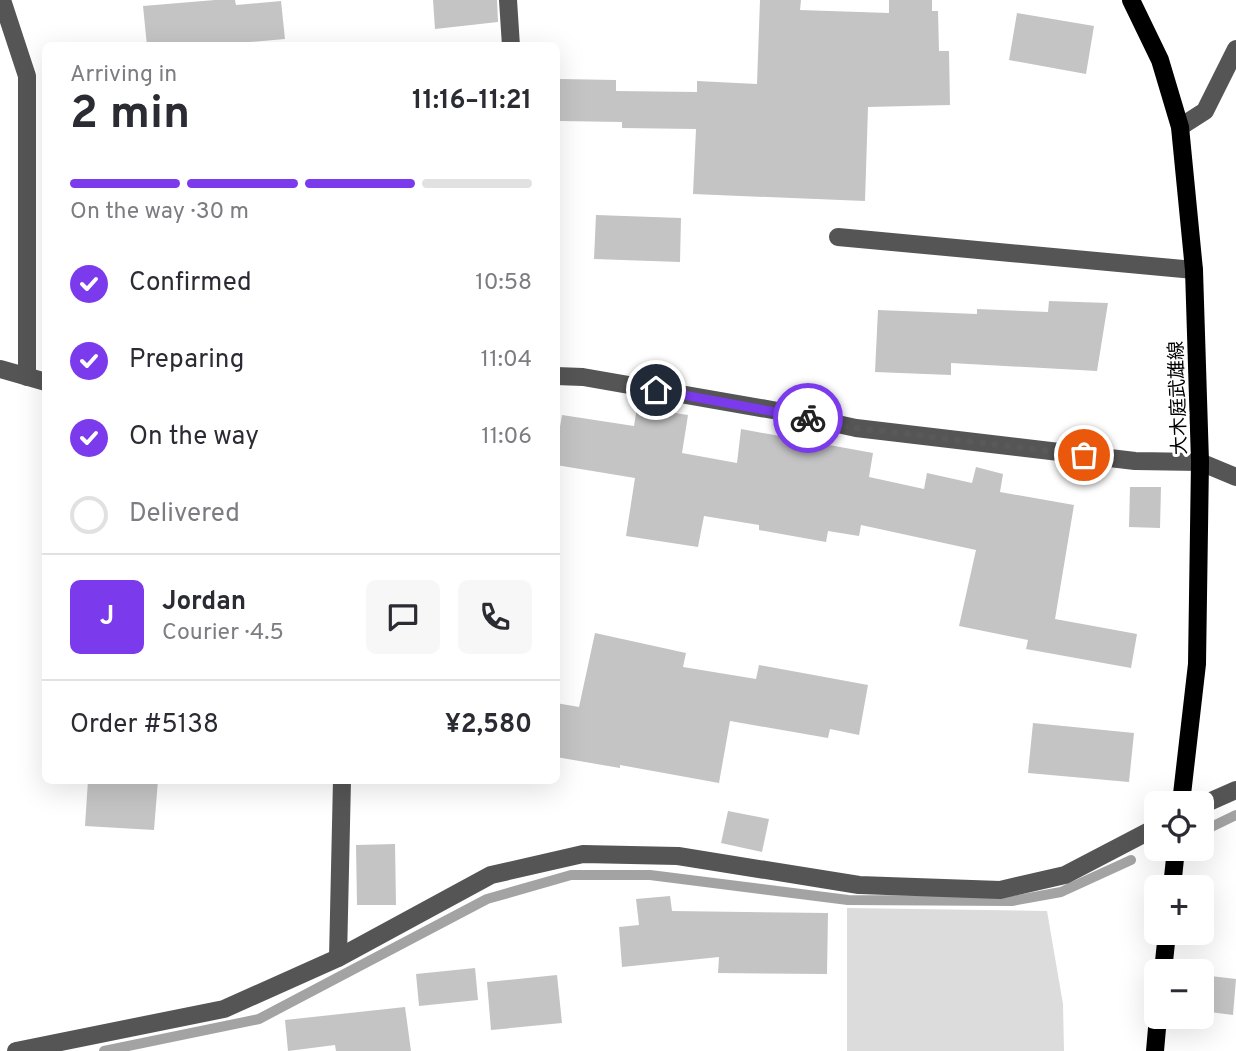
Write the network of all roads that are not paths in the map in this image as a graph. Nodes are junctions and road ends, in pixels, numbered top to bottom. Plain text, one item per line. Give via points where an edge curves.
1 (2, 0) edge
2 (508, 0) edge
3 (1131, 0) edge
4 (510, 42) edge
5 (1236, 49) edge
6 (1180, 127) junction
7 (838, 237) dead end
8 (1194, 270) junction
9 (0, 369) edge
10 (560, 376) edge
11 (27, 377) junction
12 (42, 381) edge
13 (1200, 463) junction
14 (1236, 477) edge
15 (342, 784) edge
16 (1236, 790) edge
17 (1182, 791) edge
18 (1214, 800) edge
19 (1144, 834) edge
20 (338, 958) junction
21 (1157, 1029) edge
22 (16, 1051) edge
23 (1155, 1051) edge

1 - 11 street via 27,76
2 - 4 street
3 - 6 main road, 大木庭武雄線 via 1160,60
5 - 6 street via 1205,111
6 - 8 main road, 大木庭武雄線
7 - 8 street
8 - 13 main road, 大木庭武雄線
9 - 11 street
10 - 13 street via 856,428 1135,461
11 - 12 street
13 - 14 street
13 - 17 main road, 大木庭武雄線 via 1197,664
15 - 20 street
16 - 18 street
19 - 20 street via 1065,875 1000,890 859,884 678,856 583,854 491,875
20 - 22 street via 224,1009
21 - 23 main road

